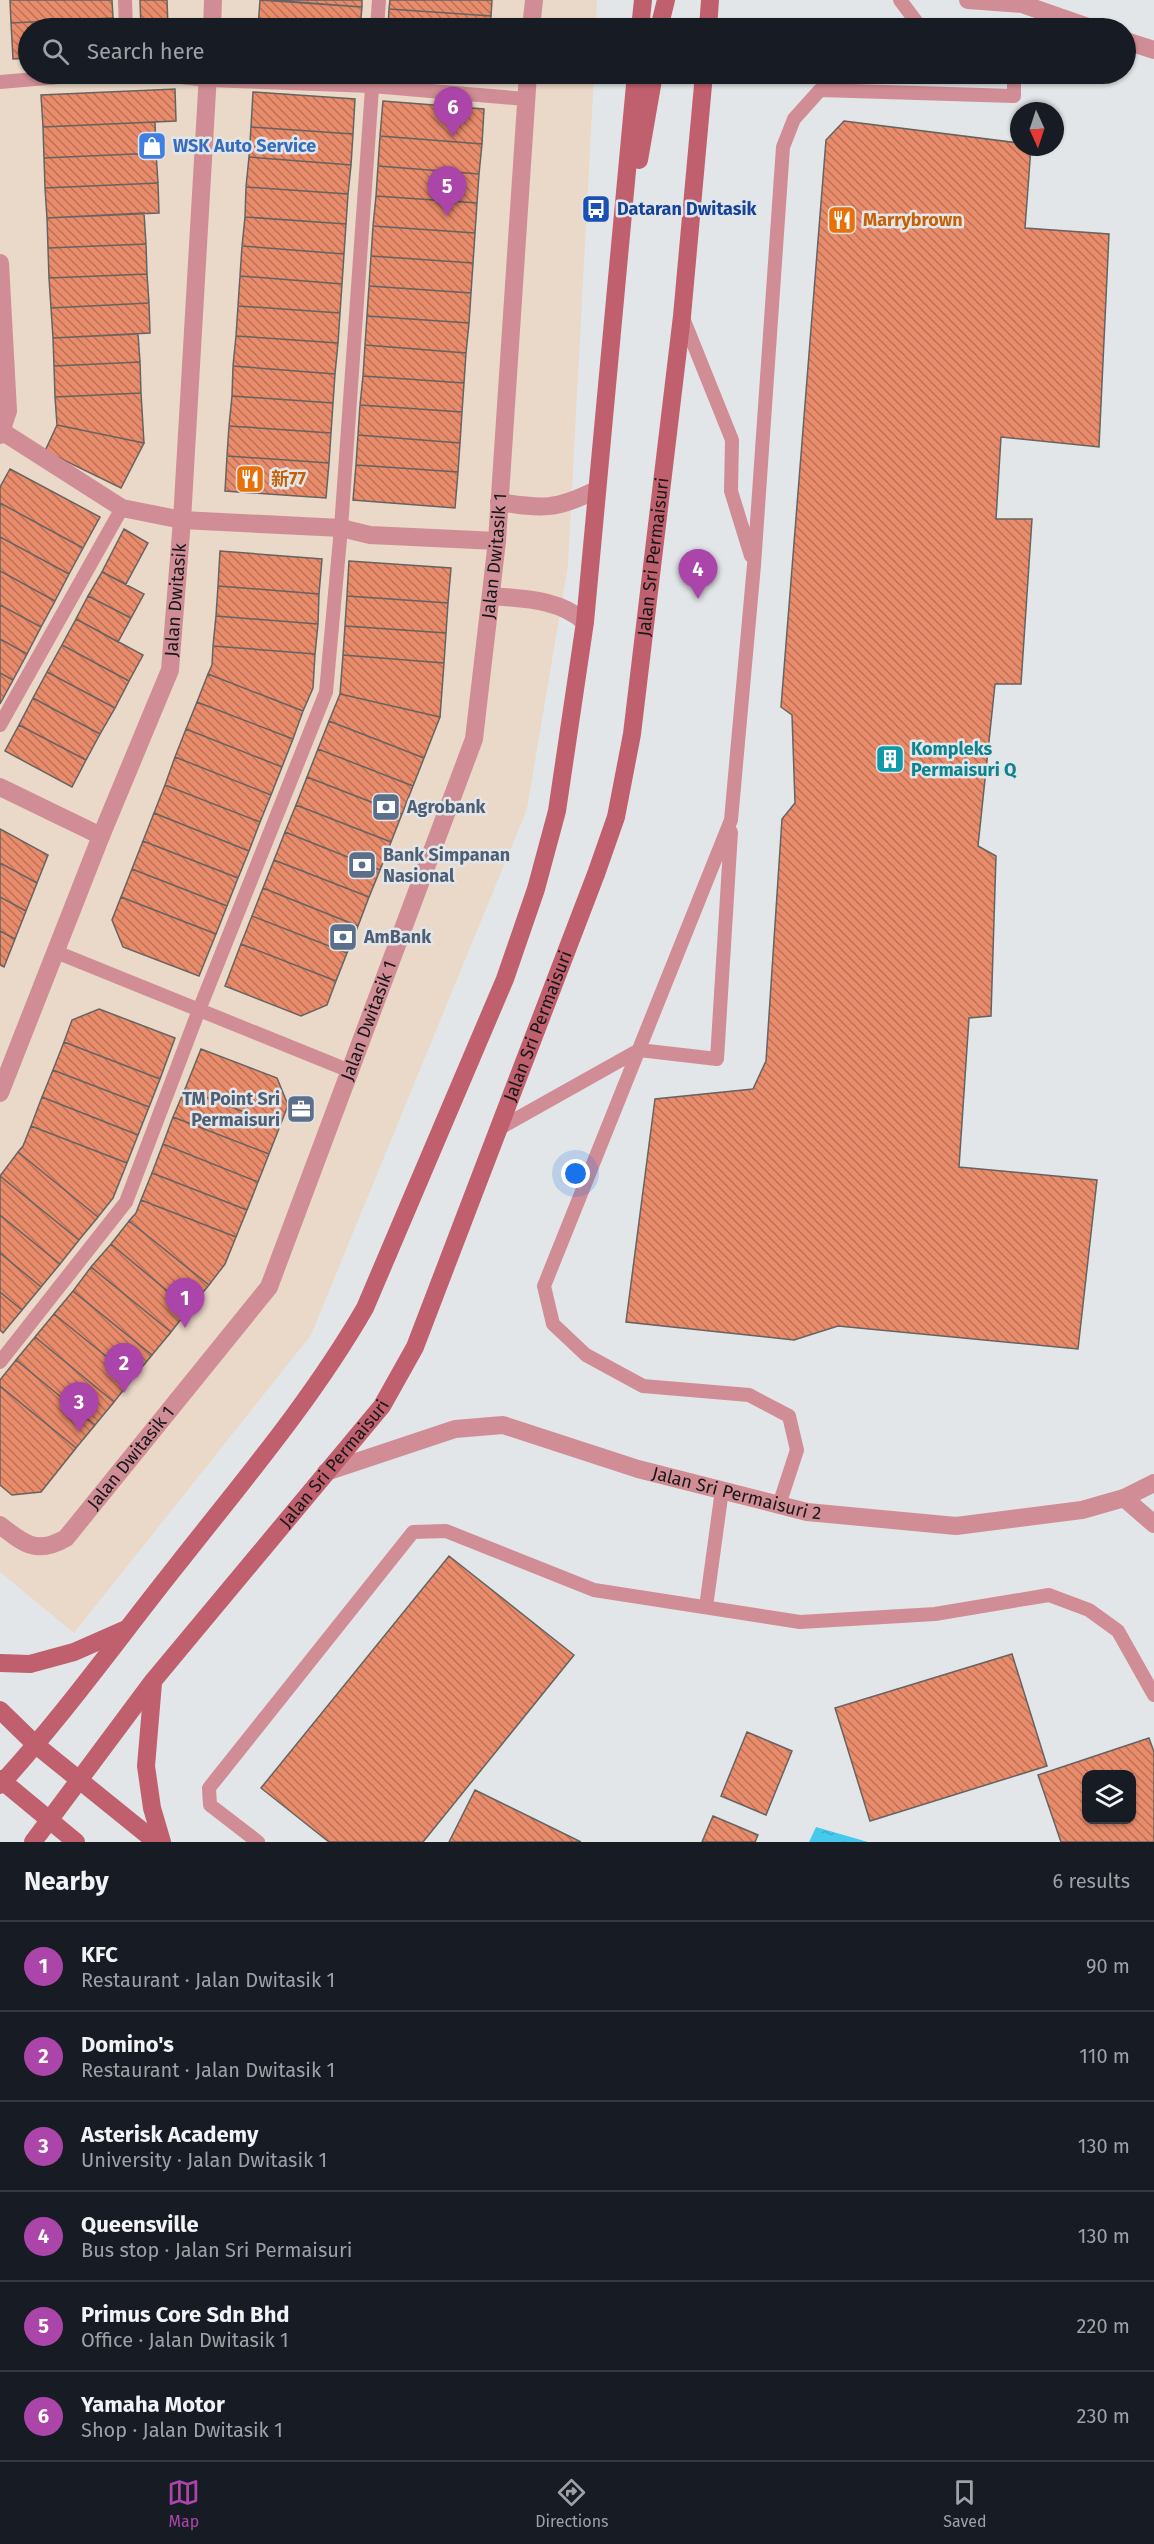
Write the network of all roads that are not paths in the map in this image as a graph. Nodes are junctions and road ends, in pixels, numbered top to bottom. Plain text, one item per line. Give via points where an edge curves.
1 (125, 0) edge
2 (213, 0) edge
3 (379, 0) edge
4 (534, 0) edge
5 (643, 0) edge
6 (666, 0) edge
7 (710, 0) edge
8 (900, 0) edge
9 (968, 0) edge
10 (126, 18) edge
11 (212, 18) edge
12 (377, 18) edge
13 (532, 18) edge
14 (641, 18) edge
15 (662, 18) edge
16 (709, 18) edge
17 (914, 18) edge
18 (1062, 18) edge
19 (1136, 44) edge
20 (1154, 50) edge
21 (18, 80) edge
22 (0, 82) edge
23 (208, 84) edge
24 (373, 84) edge
25 (405, 84) edge
26 (527, 84) edge
27 (635, 84) edge
28 (652, 84) edge
29 (703, 84) edge
30 (1014, 84) edge
31 (526, 99) junction
32 (0, 262) edge
33 (619, 265) junction
34 (682, 316) junction
35 (1, 432) edge
36 (596, 490) junction
37 (499, 502) junction
38 (122, 508) junction
39 (182, 520) junction
40 (341, 528) junction
41 (497, 541) junction
42 (754, 565) junction
43 (492, 596) junction
44 (585, 622) junction
45 (0, 725) edge
46 (0, 787) edge
47 (731, 820) junction
48 (101, 836) junction
49 (56, 952) junction
50 (199, 1010) junction
51 (639, 1050) junction
52 (350, 1071) junction
53 (0, 1093) edge
54 (500, 1128) junction
55 (0, 1362) edge
56 (326, 1472) junction
57 (1154, 1484) edge
58 (722, 1490) junction
59 (1124, 1498) junction
60 (779, 1505) junction
61 (1154, 1524) edge
62 (0, 1526) edge
63 (706, 1607) junction
64 (126, 1629) junction
65 (0, 1663) edge
66 (153, 1681) junction
67 (1154, 1695) edge
68 (0, 1710) edge
69 (36, 1745) junction
70 (81, 1781) junction
71 (1, 1782) edge
72 (49, 1820) junction
73 (33, 1842) edge
74 (76, 1842) edge
75 (156, 1842) edge
76 (162, 1842) edge
77 (258, 1842) edge

1 - 10 lane
2 - 11 street
3 - 12 lane
4 - 13 street
5 - 14 main road
6 - 15 main road
7 - 16 main road
8 - 17 lane
9 - 18 street via 1022,4
19 - 20 street
21 - 22 lane
23 - 39 street, Jalan Dwitasik
24 - 40 lane
25 - 31 lane
26 - 31 street, Jalan Dwitasik 1
27 - 33 main road
28 - 33 main road
29 - 34 main road, Jalan Sri Permaisuri
30 - 42 lane via 1014,96 820,90 794,119 783,147
31 - 37 street, Jalan Dwitasik 1
32 - 35 street via 8,411
33 - 36 main road
34 - 42 lane via 732,440 731,491
34 - 54 main road, Jalan Sri Permaisuri via 632,734 616,817
35 - 38 street
36 - 37 street via 568,502 538,508
36 - 44 main road
37 - 41 street, Jalan Dwitasik 1
38 - 39 street
38 - 45 lane
39 - 40 street
39 - 48 street, Jalan Dwitasik via 170,670
40 - 41 street via 370,535
40 - 50 lane via 326,692
41 - 43 street, Jalan Dwitasik 1
42 - 47 lane
43 - 44 street via 562,606
43 - 52 street, Jalan Dwitasik 1 via 474,739
44 - 64 main road via 556,811 536,889 505,979 365,1308 308,1398
46 - 48 street
47 - 51 lane
47 - 51 lane via 717,1059
48 - 49 street, Jalan Dwitasik
49 - 50 lane
49 - 53 street, Jalan Dwitasik
50 - 52 lane
50 - 55 lane via 126,1202
51 - 54 lane
51 - 60 lane via 544,1286 553,1324 586,1355 643,1386 749,1395 789,1416 797,1450
52 - 62 street, Jalan Dwitasik 1 via 269,1287 66,1538 51,1547 36,1547
54 - 56 main road, Jalan Sri Permaisuri via 415,1347 382,1406
56 - 58 street, Jalan Sri Permaisuri 2 via 455,1429 503,1425
56 - 66 main road, Jalan Sri Permaisuri
57 - 59 street, Jalan Sri Permaisuri 2
58 - 60 street, Jalan Sri Permaisuri 2
58 - 63 lane
59 - 60 street, Jalan Sri Permaisuri 2 via 1082,1510 956,1526 807,1512
59 - 61 street
63 - 67 lane via 800,1622 934,1614 1049,1595 1089,1610 1118,1631
63 - 77 lane via 594,1590 446,1531 413,1532 209,1788 210,1805
64 - 65 main road via 74,1652 30,1664
64 - 69 main road
66 - 70 main road, Jalan Sri Permaisuri
66 - 76 main road via 146,1766
68 - 69 main road
69 - 70 main road
69 - 71 main road
70 - 72 main road, Jalan Sri Permaisuri
70 - 75 main road
71 - 72 main road
72 - 73 main road, Jalan Sri Permaisuri
72 - 74 main road

